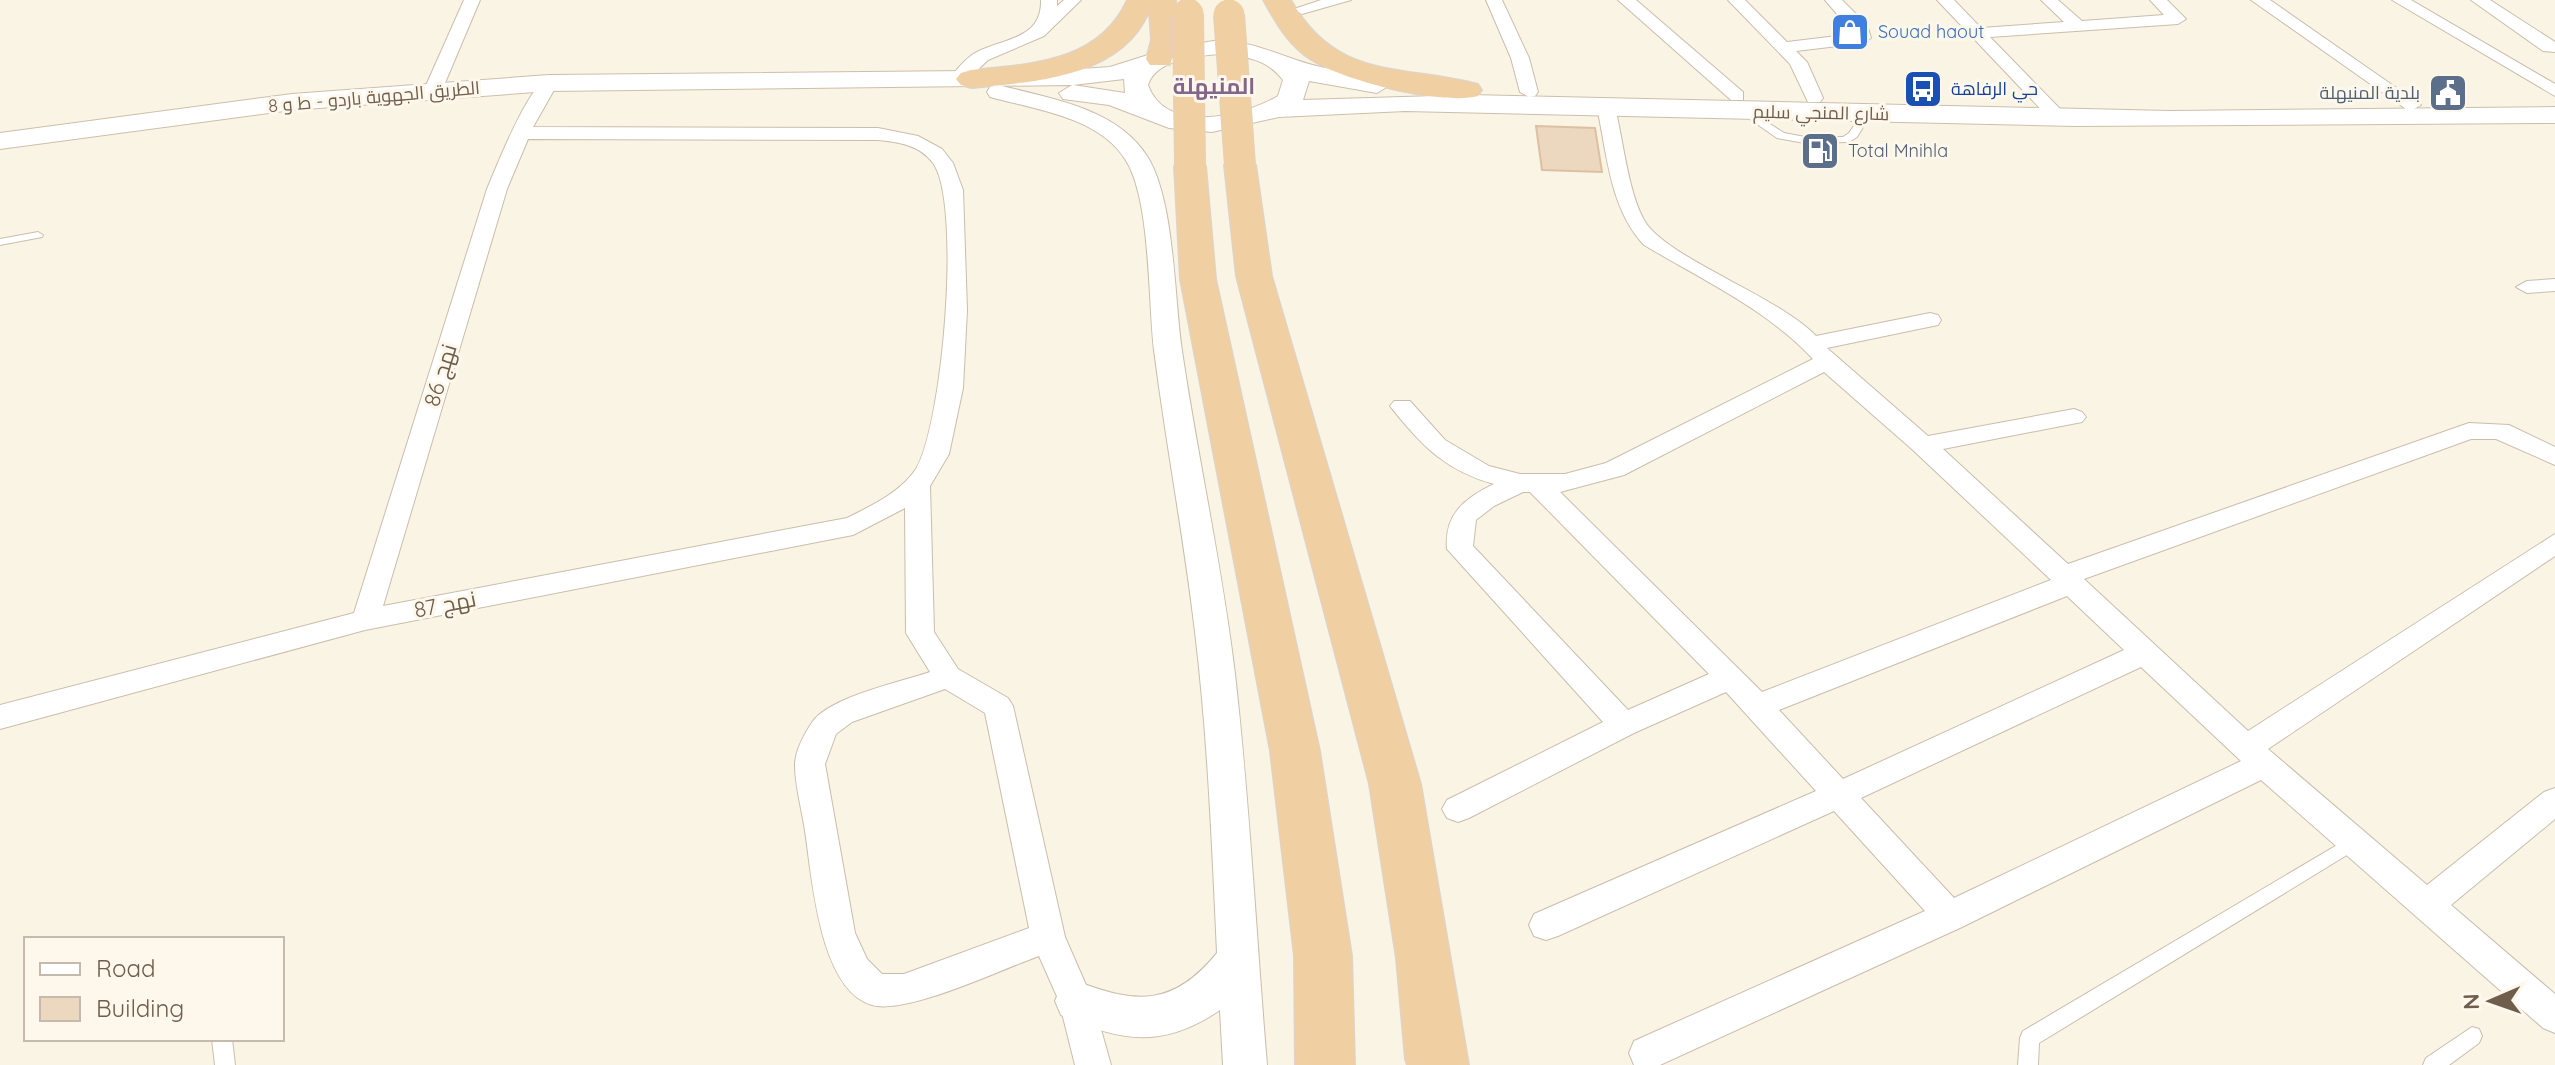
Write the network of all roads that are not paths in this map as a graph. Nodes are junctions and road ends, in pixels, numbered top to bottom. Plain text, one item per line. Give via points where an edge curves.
1 (472, 0) edge
2 (1049, 0) edge
3 (1073, 0) edge
4 (1141, 0) edge
5 (1258, 0) edge
6 (1343, 0) edge
7 (1494, 0) edge
8 (1626, 0) edge
9 (1736, 0) edge
10 (1833, 0) edge
11 (1945, 0) edge
12 (2049, 0) edge
13 (2158, 0) edge
14 (2259, 0) edge
15 (2400, 0) edge
16 (2479, 0) edge
17 (1290, 4) edge
18 (1179, 5) edge
19 (1227, 8) edge
20 (1045, 26) junction
21 (2079, 27) junction
22 (1980, 33) junction
23 (1785, 47) junction
24 (2554, 51) edge
25 (1155, 62) junction
26 (2507, 62) junction
27 (1284, 65) junction
28 (549, 83) junction
29 (749, 83) junction
30 (976, 83) junction
31 (433, 90) junction
32 (1467, 90) junction
33 (2555, 91) edge
34 (1529, 92) junction
35 (1814, 98) junction
36 (2555, 100) edge
37 (1740, 104) junction
38 (2412, 105) junction
39 (1606, 107) junction
40 (1151, 109) junction
41 (1279, 109) junction
42 (2053, 111) junction
43 (2555, 115) edge
44 (521, 133) junction
45 (0, 141) edge
46 (38, 235) dead end
47 (0, 242) edge
48 (2555, 285) edge
49 (2527, 287) dead end
50 (1930, 320) dead end
51 (1819, 352) junction
52 (1402, 406) dead end
53 (2074, 417) dead end
54 (1923, 445) junction
55 (2555, 457) edge
56 (1529, 483) junction
57 (917, 484) junction
58 (2555, 543) edge
59 (2068, 579) junction
60 (365, 620) junction
61 (2146, 652) junction
62 (948, 677) junction
63 (1730, 677) junction
64 (1758, 706) junction
65 (0, 717) edge
66 (1624, 725) junction
67 (2255, 756) junction
68 (1840, 794) junction
69 (2555, 801) edge
70 (1458, 809) dead end
71 (2354, 842) junction
72 (2426, 905) junction
73 (1950, 916) junction
74 (1546, 925) dead end
75 (1048, 937) junction
76 (1237, 960) junction
77 (1076, 1001) junction
78 (2555, 1016) edge
79 (2472, 1036) dead end
80 (222, 1041) edge
81 (1647, 1053) dead end
82 (1437, 1062) edge
83 (225, 1065) edge
84 (1093, 1065) edge
85 (1245, 1065) edge
86 (1325, 1065) edge
87 (2028, 1065) edge
88 (2433, 1065) edge

1 - 31 street
2 - 20 street
3 - 20 street
4 - 30 highway via 1126,32 1090,56
5 - 27 highway via 1266,42
6 - 17 street
7 - 34 street
8 - 37 street
9 - 23 street
10 - 23 street via 1861,29 1863,38
11 - 22 street
12 - 21 street
13 - 21 street via 2178,19
14 - 38 street
15 - 26 street
16 - 24 street
17 - 32 highway via 1298,35 1319,53 1393,79
18 - 25 highway
18 - 86 highway, bridge via 1198,279 1295,751 1323,956
19 - 82 highway, bridge via 1254,276 1395,784
20 - 30 street via 1029,40 980,57
21 - 22 street
22 - 42 street
23 - 35 street via 1805,74
24 - 26 street
25 - 27 main road, الطريق الجهوية باردو - ط و 8 via 1178,52 1220,47 1242,49
25 - 30 main road, الطريق الجهوية باردو - ط و 8 via 1089,77
25 - 40 main road via 1140,75 1136,87
26 - 33 street
27 - 32 main road, شارع المنجي سليم via 1371,84
27 - 41 main road via 1296,90
28 - 29 main road, الطريق الجهوية باردو - ط و 8
28 - 31 main road, الطريق الجهوية باردو - ط و 8
28 - 44 street, نهج 86
29 - 30 main road, الطريق الجهوية باردو - ط و 8
29 - 30 main road, الطريق الجهوية باردو - ط و 8 via 881,91
30 - 40 main road, الطريق الجهوية باردو - ط و 8 via 1088,94
30 - 76 street via 1111,132 1138,160 1144,177 1210,612
31 - 45 main road, الطريق الجهوية باردو - ط و 8 via 292,102
32 - 34 main road, شارع المنجي سليم
34 - 37 main road, شارع المنجي سليم
35 - 37 main road, شارع المنجي سليم
35 - 42 main road, شارع المنجي سليم
36 - 38 main road, شارع المنجي سليم
37 - 39 main road, شارع المنجي سليم
37 - 42 main road, شارع المنجي سليم via 1866,114
38 - 42 main road, شارع المنجي سليم
39 - 41 main road, شارع المنجي سليم via 1375,103
39 - 51 street via 1637,226 1651,241 1784,320
40 - 41 main road, الطريق الجهوية باردو - ط و 8 via 1187,122 1214,124 1243,122
42 - 43 main road, شارع المنجي سليم via 2295,120
44 - 57 street via 878,134 912,140 938,154 954,183 956,209 951,389 943,442
44 - 60 street, نهج 86 via 497,189
46 - 47 lane
48 - 49 street
50 - 51 street
51 - 54 street
51 - 56 street via 1615,469 1579,481
52 - 56 street via 1436,446 1456,460 1480,472
53 - 54 street
54 - 59 street
55 - 59 street via 2500,431 2469,431
56 - 63 street
56 - 66 street via 1473,505 1456,532 1460,549
57 - 60 street, نهج 87 via 853,526
57 - 62 street via 920,633
58 - 67 street
59 - 61 street
59 - 64 street
60 - 65 street, نهج 87
61 - 67 street
61 - 68 street
62 - 75 street via 998,706
62 - 75 street via 842,714 816,742 810,764 812,791 838,934 855,970 875,990 904,990
63 - 64 street
63 - 66 street
64 - 68 street
66 - 70 street
67 - 71 street
67 - 73 street
68 - 73 street
68 - 74 street
69 - 72 street
71 - 72 street
71 - 87 lane via 2030,1038
72 - 78 street
73 - 81 street
75 - 77 street
76 - 77 street via 1222,982 1178,1012 1124,1019
76 - 85 street
77 - 84 street
79 - 88 lane
80 - 83 lane

